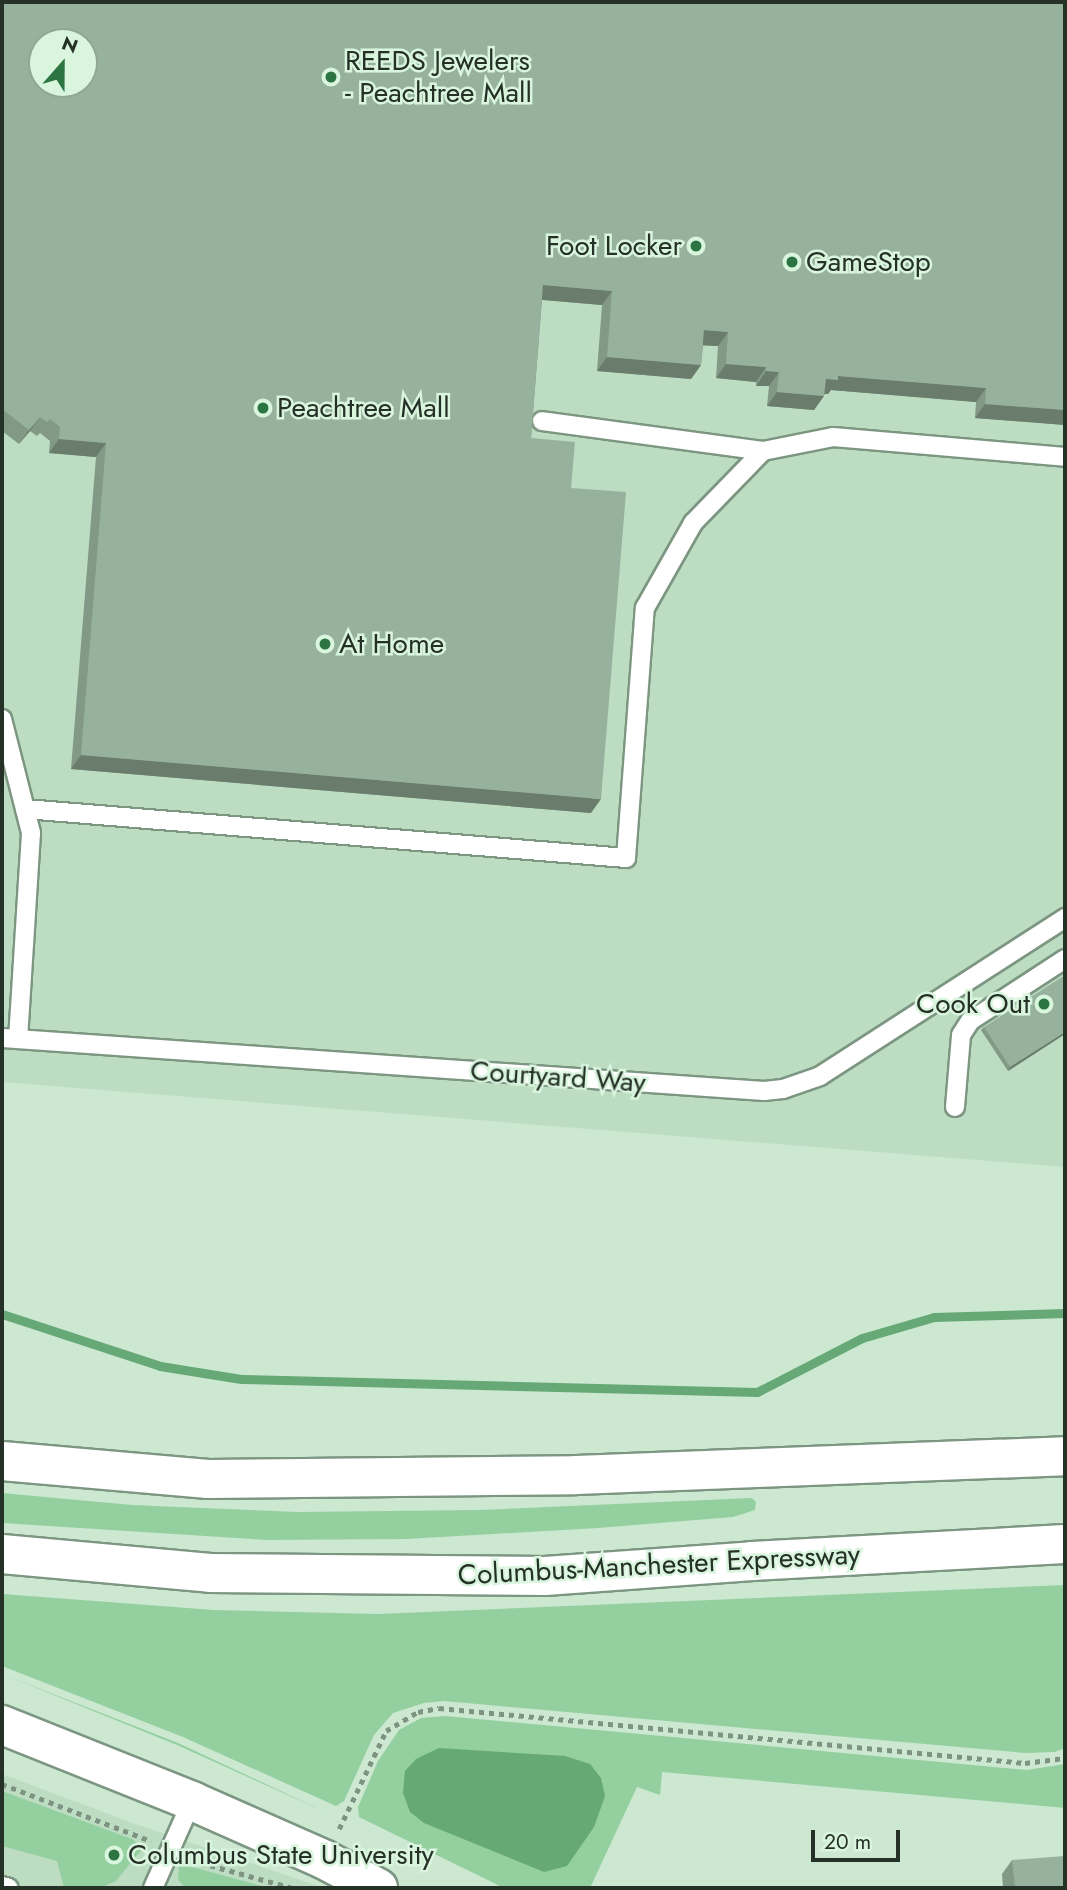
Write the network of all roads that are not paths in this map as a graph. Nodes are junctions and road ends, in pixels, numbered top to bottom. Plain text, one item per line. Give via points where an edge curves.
1 (542, 421) dead end
2 (763, 451) junction
3 (1065, 457) edge
4 (2, 719) edge
5 (24, 809) junction
6 (1065, 918) edge
7 (1065, 958) edge
8 (10, 1038) edge
9 (955, 1107) dead end
10 (1065, 1432) edge
11 (1065, 1456) edge
12 (1005, 1458) junction
13 (2, 1461) edge
14 (1065, 1544) edge
15 (1017, 1547) junction
16 (2, 1554) edge
17 (1065, 1559) edge
18 (2, 1725) edge
19 (192, 1801) junction
20 (2, 1886) edge
21 (150, 1886) edge
22 (9, 1888) edge
23 (378, 1888) edge

1 - 2 lane
2 - 3 lane via 833,437
2 - 5 lane via 693,523 645,608 626,858
4 - 5 lane
5 - 8 lane via 31,833
6 - 8 lane, Courtyard Way via 820,1076 783,1089
7 - 9 lane via 970,1021 961,1035
10 - 12 main road
11 - 12 main road
12 - 13 main road via 576,1475 208,1479
14 - 15 main road, Columbus-Manchester Expressway
15 - 16 main road, Columbus-Manchester Expressway via 545,1576 210,1573
15 - 17 main road
18 - 19 main road
19 - 21 lane
19 - 23 main road
20 - 22 lane

